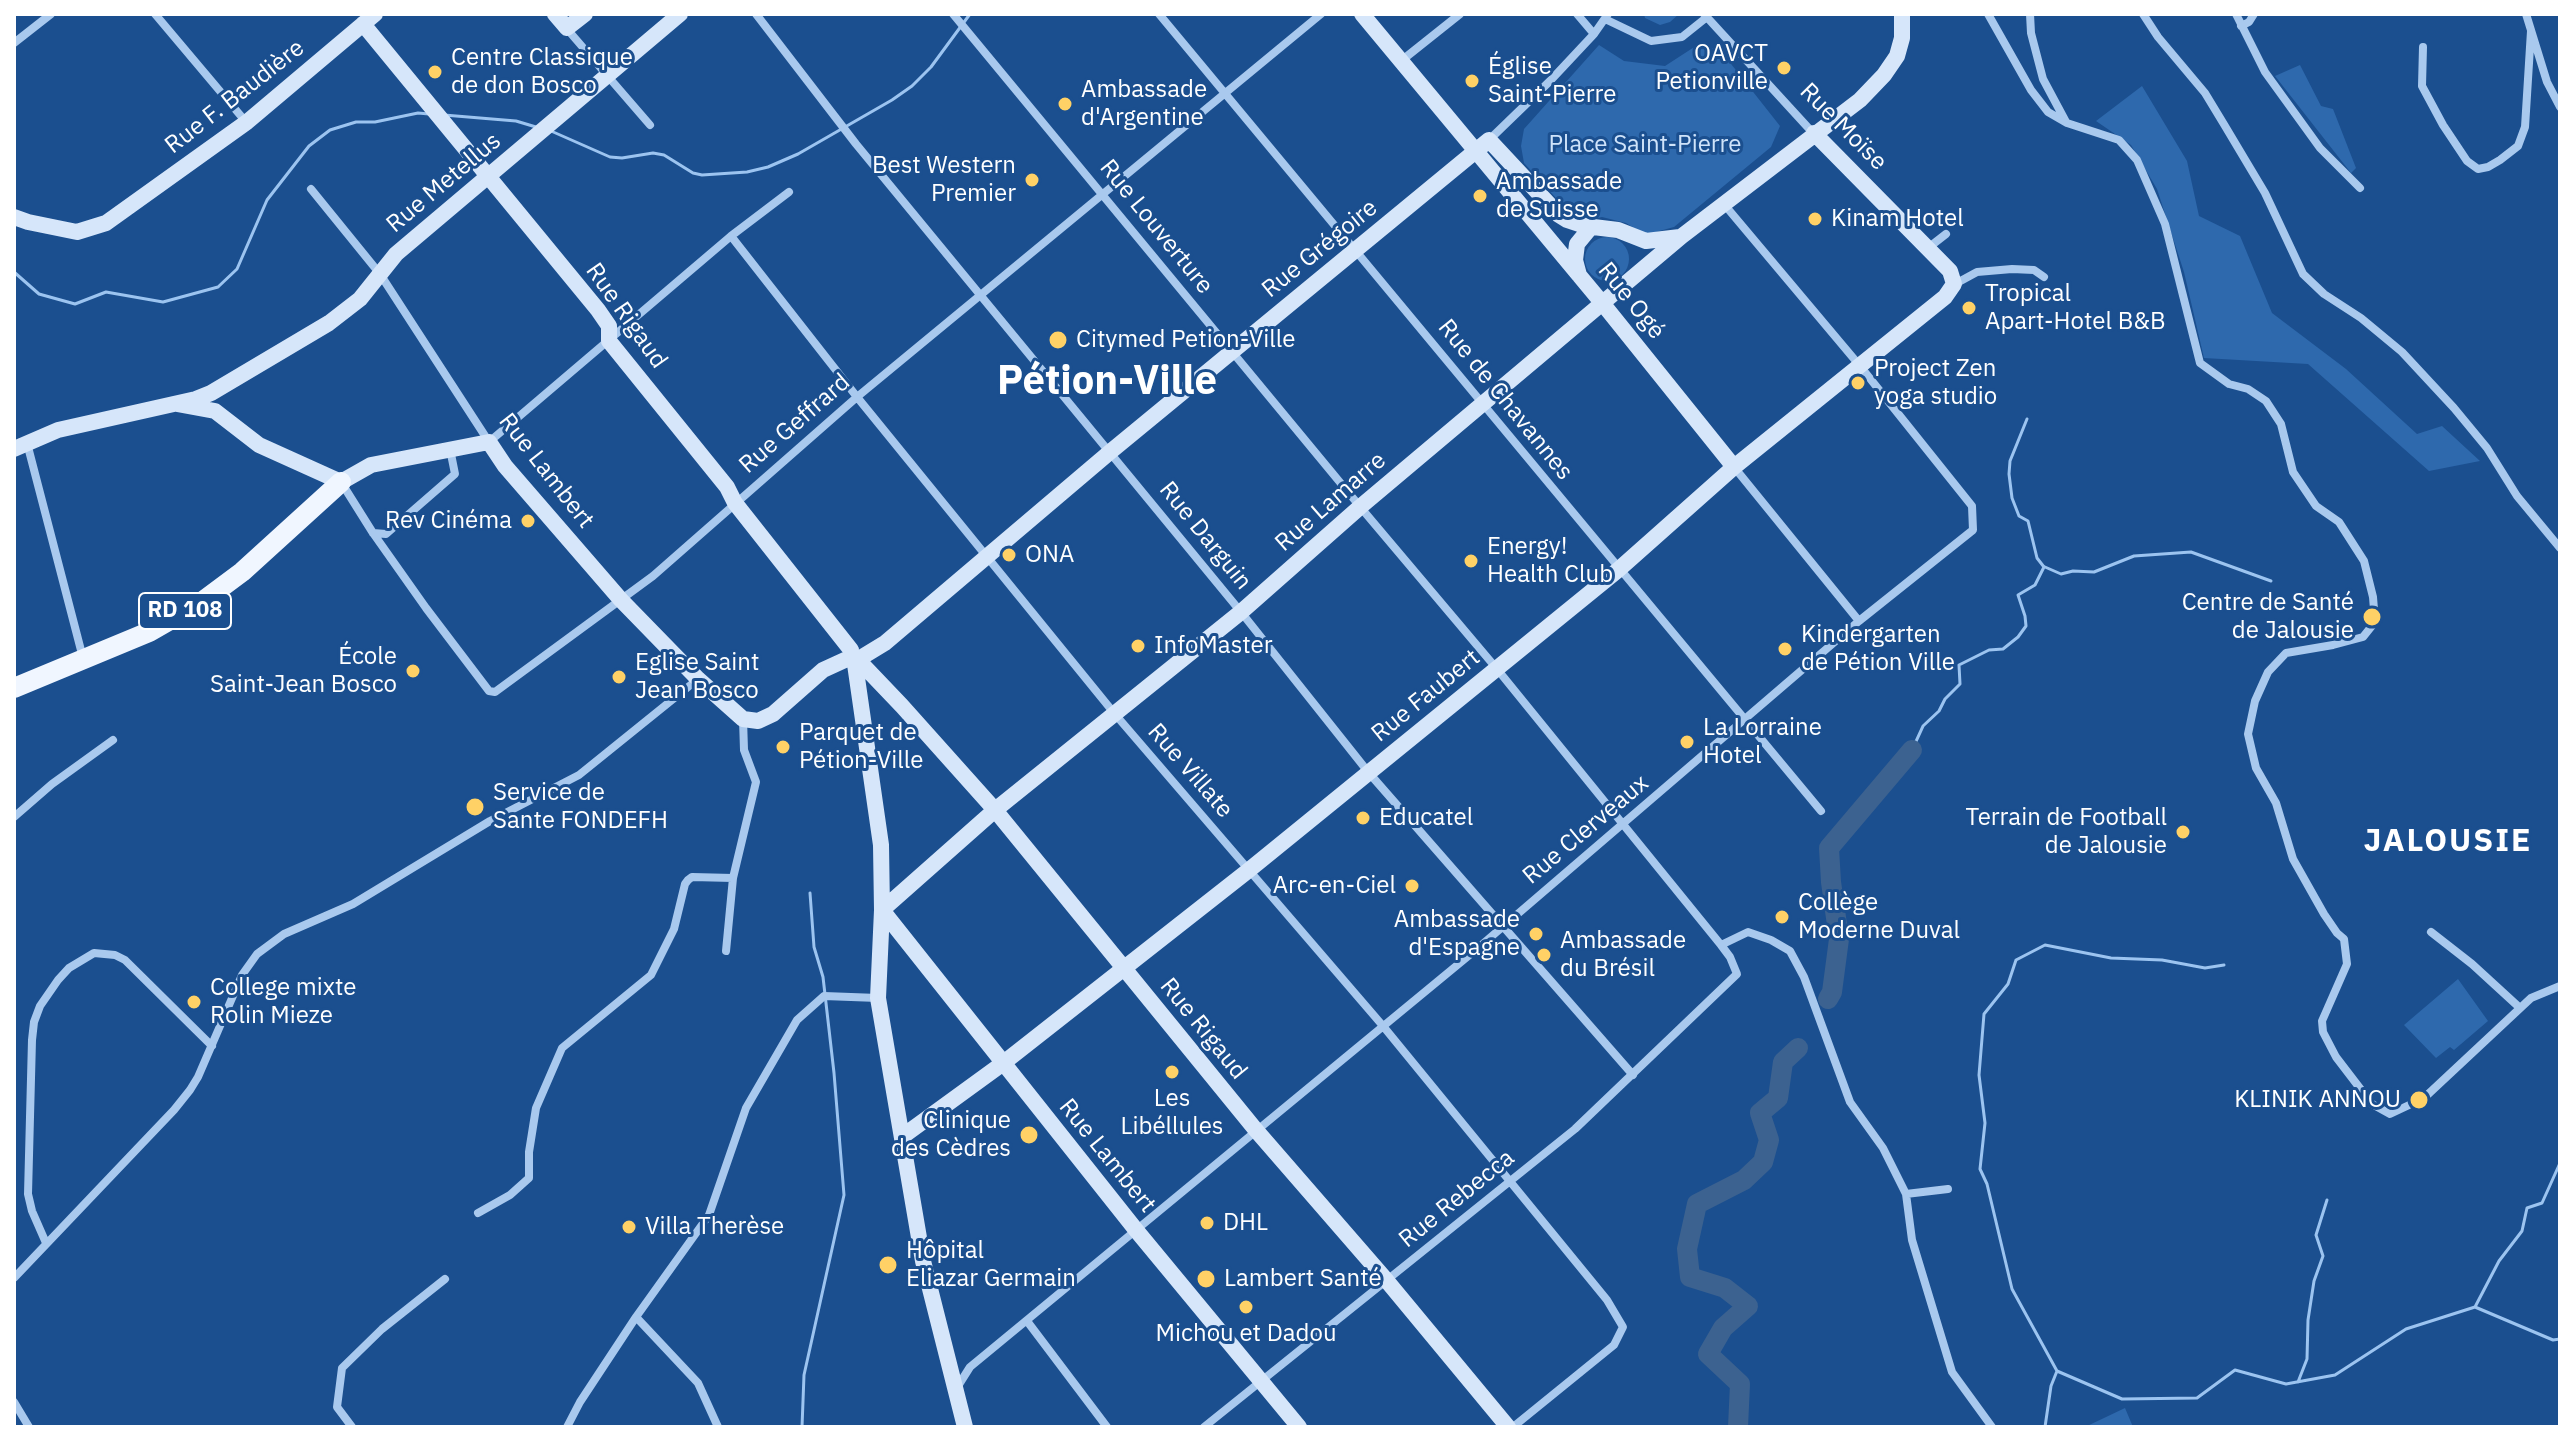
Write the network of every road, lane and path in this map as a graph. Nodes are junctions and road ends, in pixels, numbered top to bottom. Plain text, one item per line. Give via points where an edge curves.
1 (51, 14) edge
2 (155, 14) edge
3 (555, 14) edge
4 (585, 14) edge
5 (680, 14) edge
6 (756, 14) edge
7 (953, 14) edge
8 (1159, 14) edge
9 (1321, 14) edge
10 (1362, 14) edge
11 (1460, 14) edge
12 (1577, 14) edge
13 (1902, 14) edge
14 (1988, 14) edge
15 (2030, 14) edge
16 (2143, 14) edge
17 (2236, 14) edge
18 (2254, 14) edge
19 (2526, 14) edge
20 (1706, 16) edge
21 (364, 17) edge
22 (1607, 17) edge
23 (2241, 26) junction
24 (567, 28) junction
25 (2531, 31) junction
26 (1594, 34) junction
27 (14, 43) edge
28 (2423, 47) dead end
29 (1401, 61) junction
30 (606, 75) junction
31 (1225, 93) junction
32 (2560, 107) edge
33 (247, 122) junction
34 (2067, 123) junction
35 (650, 125) dead end
36 (1814, 133) junction
37 (1489, 140) junction
38 (1475, 152) junction
39 (488, 177) junction
40 (2360, 188) dead end
41 (311, 189) dead end
42 (789, 192) dead end
43 (1103, 193) junction
44 (1723, 203) junction
45 (14, 217) edge
46 (1591, 227) junction
47 (1946, 234) dead end
48 (731, 236) junction
49 (1633, 236) junction
50 (1682, 236) junction
51 (1928, 248) junction
52 (1357, 251) junction
53 (380, 274) junction
54 (1579, 276) junction
55 (2044, 277) dead end
56 (1952, 278) junction
57 (1628, 282) junction
58 (981, 295) junction
59 (1603, 304) junction
60 (609, 341) junction
61 (1233, 352) junction
62 (1860, 366) junction
63 (235, 378) junction
64 (857, 397) junction
65 (1483, 403) junction
66 (177, 404) junction
67 (227, 418) junction
68 (489, 442) junction
69 (21, 446) edge
70 (450, 449) junction
71 (1110, 452) junction
72 (1734, 467) junction
73 (334, 486) junction
74 (735, 503) junction
75 (1360, 507) junction
76 (373, 533) junction
77 (2560, 548) edge
78 (988, 556) junction
79 (1618, 570) junction
80 (621, 600) junction
81 (1241, 612) junction
82 (1859, 621) junction
83 (81, 653) junction
84 (855, 658) junction
85 (1497, 669) junction
86 (14, 675) edge
87 (698, 679) junction
88 (14, 688) edge
89 (1114, 713) junction
90 (743, 719) junction
91 (1745, 721) junction
92 (113, 740) dead end
93 (1369, 773) junction
94 (995, 810) junction
95 (1821, 811) dead end
96 (14, 817) edge
97 (1623, 824) junction
98 (1249, 870) junction
99 (733, 878) junction
100 (882, 910) junction
101 (1503, 926) junction
102 (2431, 932) dead end
103 (1721, 945) junction
104 (726, 951) dead end
105 (1122, 968) junction
106 (2560, 986) edge
107 (1724, 988) joint
108 (878, 998) junction
109 (2520, 1008) junction
110 (1383, 1026) junction
111 (212, 1046) junction
112 (1002, 1064) junction
113 (1633, 1075) junction
114 (1255, 1129) junction
115 (903, 1136) junction
116 (1510, 1182) junction
117 (1948, 1189) dead end
118 (1906, 1194) junction
119 (478, 1213) dead end
120 (1136, 1230) junction
121 (46, 1243) junction
122 (14, 1278) edge
123 (445, 1279) dead end
124 (1387, 1281) junction
125 (636, 1317) junction
126 (1027, 1321) junction
127 (1262, 1381) junction
128 (956, 1395) junction
129 (14, 1402) edge
130 (29, 1427) edge
131 (352, 1427) edge
132 (567, 1427) edge
133 (718, 1427) edge
134 (965, 1427) edge
135 (1107, 1427) edge
136 (1204, 1427) edge
137 (1299, 1427) edge
138 (1510, 1427) edge
139 (1992, 1427) edge

1 - 27 street
2 - 33 street
3 - 24 main road
4 - 24 main road
5 - 30 main road, Rue Metellus
6 - 58 street, Rue Darguin
7 - 43 street, Rue Louverture
8 - 31 street, Rue de Chavannes
9 - 31 street, Rue Geffrard
10 - 29 main road, Rue Ogé
11 - 29 street
12 - 26 street
13 - 36 main road, Rue Lamarre via 1897,56 1884,75
14 - 34 street via 2031,90 2048,112
15 - 34 street via 2043,79
16 - 77 street via 2205,93 2265,193 2303,274 2402,352 2487,448 2517,496
17 - 23 street
18 - 23 street
19 - 25 street
20 - 22 street via 1682,37 1651,41
20 - 36 street, Rue Moïse
21 - 33 main road, Rue F. Baudière
21 - 39 main road, Rue Rigaud
22 - 26 street, Rue Grégoire
23 - 40 street via 2265,72 2320,148
24 - 30 street
25 - 28 street via 2525,127 2518,146 2478,169 2467,161 2422,86
25 - 32 street
26 - 37 street, Rue Grégoire
29 - 38 main road, Rue Ogé
30 - 35 street
30 - 39 main road, Rue Metellus
31 - 43 street, Rue Geffrard
31 - 52 street, Rue de Chavannes
33 - 45 main road, Rue F. Baudière via 106,223 77,232
34 - 109 street via 2119,140 2137,160 2165,224 2200,363 2266,401 2281,424 2293,472 2316,506 2339,522 2364,561 2375,622 2363,637 2286,653 2268,672 2248,734 2293,859 2344,939 2347,964 2322,1021 2332,1050 2372,1104 2390,1114 2424,1098
36 - 44 main road, Rue Lamarre
36 - 51 main road, Rue Moïse
37 - 38 main road, Rue Grégoire
37 - 46 main road via 1559,215
38 - 52 main road, Rue Grégoire
38 - 54 main road, Rue Ogé
39 - 53 main road, Rue Metellus via 396,254
39 - 60 main road, Rue Rigaud via 598,310 609,326
41 - 53 street, Rue Lambert
42 - 48 street
43 - 58 street, Rue Geffrard
43 - 61 street, Rue Louverture
44 - 50 main road, Rue Lamarre
44 - 62 street
46 - 49 main road
46 - 54 main road via 1577,244
47 - 51 street
48 - 60 street
48 - 64 street, Rue Villate
49 - 50 main road via 1652,241
49 - 57 main road via 1639,254
50 - 57 main road, Rue Lamarre
51 - 56 main road, Rue Moïse
52 - 61 main road, Rue Grégoire
52 - 65 street, Rue de Chavannes
53 - 63 main road, Rue Metellus via 346,312
53 - 68 street, Rue Lambert
54 - 59 main road, Rue Ogé
55 - 56 street via 2034,270 2012,269
56 - 62 main road, Rue Faubert via 1945,297
57 - 59 main road, Rue Lamarre
58 - 64 street, Rue Geffrard
58 - 71 street, Rue Darguin
59 - 65 main road, Rue Lamarre
59 - 72 main road, Rue Ogé
60 - 68 street
60 - 74 main road, Rue Rigaud
61 - 71 main road, Rue Grégoire
61 - 75 street, Rue Louverture
62 - 72 main road, Rue Faubert
62 - 82 street, Rue Clerveaux via 1972,506 1973,530
63 - 66 main road, Rue Metellus
63 - 67 main road via 225,390
64 - 74 street, Rue Geffrard
64 - 78 street, Rue Villate
65 - 75 main road, Rue Lamarre
65 - 79 street, Rue de Chavannes
66 - 67 main road
66 - 69 main road, Rue Metellus via 58,430
67 - 73 main road via 259,445
68 - 70 main road, RD 108
68 - 80 main road, Rue Lambert
69 - 83 street
70 - 73 main road, RD 108 via 371,465
70 - 76 street via 455,474 386,534
71 - 78 main road, Rue Grégoire
71 - 81 street, Rue Darguin
72 - 79 main road, Rue Faubert
72 - 82 street, Rue Ogé
73 - 76 street, Rue Geffrard
73 - 83 main road, RD 108 via 203,601 149,632
74 - 80 street, Rue Geffrard
74 - 84 main road, Rue Rigaud
75 - 81 main road, Rue Lamarre
75 - 85 street, Rue Louverture
76 - 80 street, Rue Geffrard via 489,691 495,692
78 - 84 main road, Rue Grégoire via 885,643
78 - 89 street, Rue Villate
79 - 85 main road, Rue Faubert
79 - 91 street, Rue de Chavannes
80 - 87 main road, Rue Lambert
81 - 89 main road, Rue Lamarre
81 - 93 street, Rue Darguin
82 - 91 street, Rue Clerveaux
83 - 86 main road, RD 108
83 - 88 main road, RD 108
84 - 90 main road, Rue Grégoire via 823,670 773,714 758,721
84 - 94 main road, Rue Rigaud
84 - 100 main road via 881,845
85 - 93 main road, Rue Faubert
85 - 97 street, Rue Louverture
87 - 90 main road, Rue Lambert
87 - 111 street via 579,775 478,828 353,904 269,944 242,975
89 - 94 main road, Rue Lamarre
89 - 98 street, Rue Villate
90 - 99 street via 744,750 756,782
91 - 95 street, Rue de Chavannes
91 - 97 street, Rue Clerveaux
92 - 96 street
93 - 98 main road, Rue Faubert
93 - 101 street, Rue Darguin
94 - 100 main road, Rue Lamarre
94 - 105 main road, Rue Rigaud
97 - 101 street, Rue Clerveaux
97 - 103 street, Rue Louverture
98 - 105 main road, Rue Faubert
98 - 110 street, Rue Villate
99 - 104 street
99 - 119 street via 688,880 674,929 651,975 562,1048 536,1108 529,1178
100 - 108 main road
100 - 112 main road, Rue Lambert
101 - 110 street, Rue Clerveaux
101 - 113 street, Rue Darguin
102 - 109 street
103 - 107 street, Rue Louverture via 1737,974
103 - 118 street via 1748,932 1790,951 1850,1102 1883,1148
105 - 112 main road, Rue Faubert
105 - 114 main road, Rue Rigaud
106 - 109 street
107 - 113 street, Rue Rebecca
108 - 115 main road
108 - 125 street via 824,996 797,1020 746,1108 709,1215
110 - 114 street, Rue Clerveaux
110 - 116 street, Rue Villate
111 - 121 street via 174,1110
111 - 121 street via 115,955 94,953 58,980 40,1006 32,1040 28,1194
112 - 115 main road, Rue Faubert
112 - 120 main road, Rue Lambert
113 - 116 street, Rue Rebecca
114 - 120 street, Rue Clerveaux
114 - 124 main road, Rue Rigaud
115 - 128 main road via 923,1261
116 - 124 street, Rue Rebecca
116 - 138 street, Rue Villate via 1623,1327 1614,1345
117 - 118 street
118 - 139 street via 1912,1240 1952,1372
120 - 126 street, Rue Clerveaux
120 - 127 main road, Rue Lambert
121 - 122 street
123 - 131 street via 342,1368 337,1407
124 - 127 street, Rue Rebecca
124 - 138 main road, Rue Rigaud
125 - 132 street
125 - 133 street via 698,1383
126 - 128 street, Rue Clerveaux via 970,1367
126 - 135 street
127 - 136 street, Rue Rebecca
127 - 137 main road, Rue Lambert
128 - 134 main road
129 - 130 street

